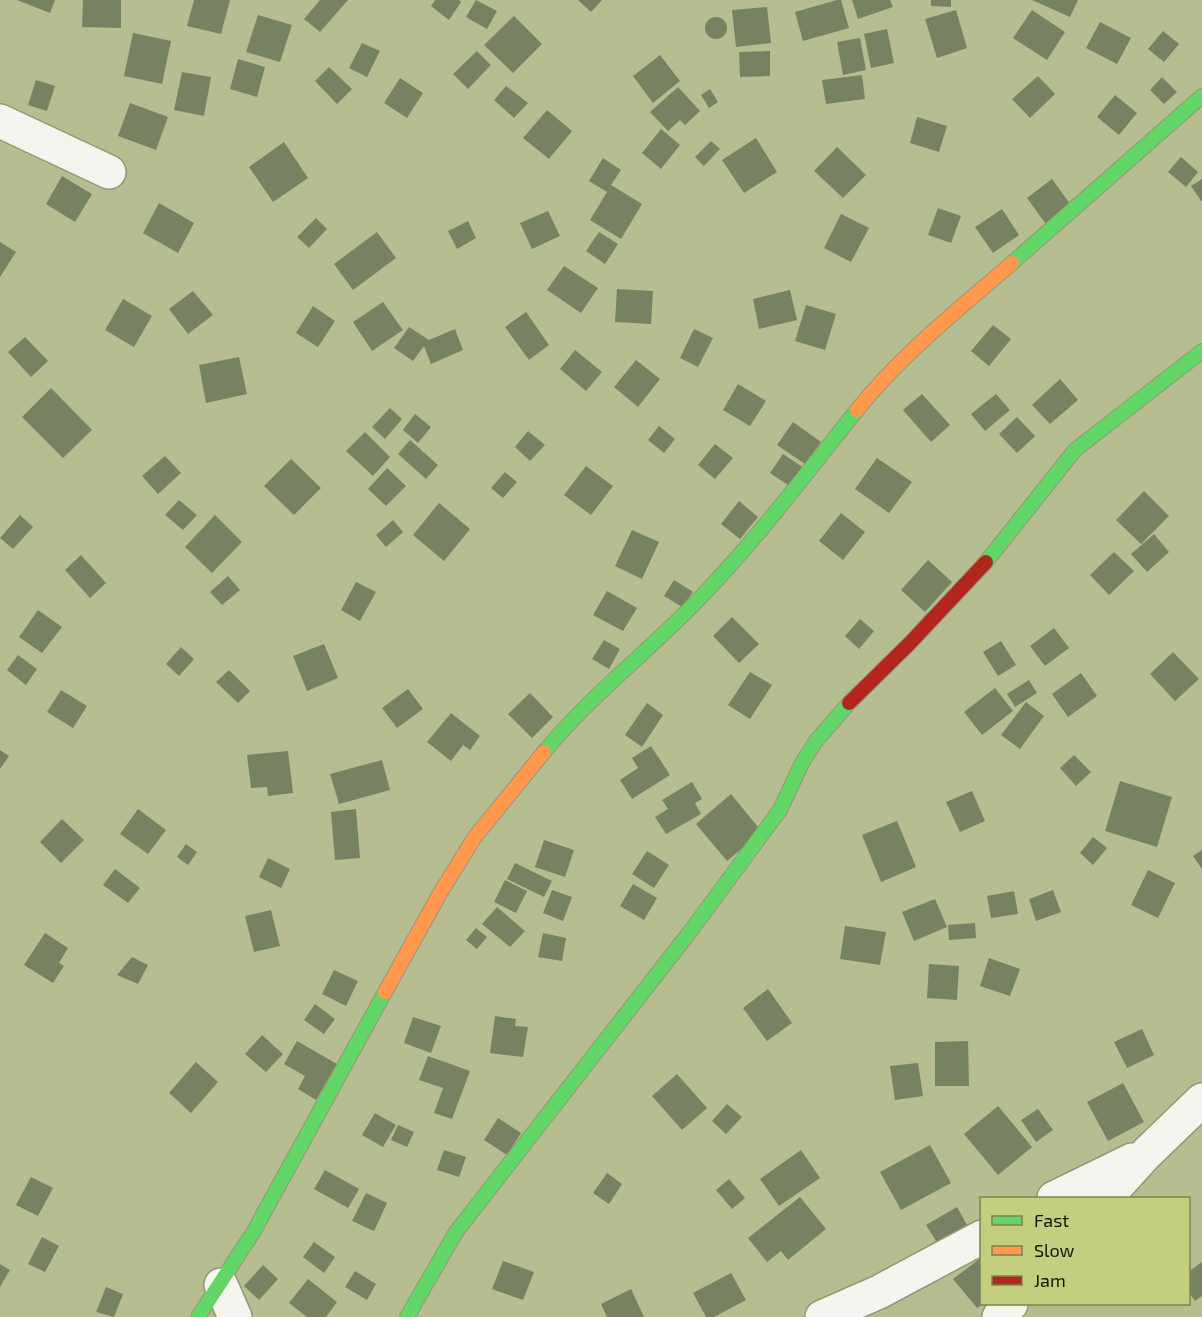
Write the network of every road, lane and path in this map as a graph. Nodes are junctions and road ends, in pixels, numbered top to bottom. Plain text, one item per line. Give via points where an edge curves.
1 (1202, 96) edge
2 (0, 121) edge
3 (109, 172) dead end
4 (1202, 351) edge
5 (1202, 1100) edge
6 (1147, 1153) junction
7 (1056, 1197) edge
8 (1107, 1197) edge
9 (980, 1238) edge
10 (221, 1285) junction
11 (1010, 1305) edge
12 (198, 1317) edge
13 (235, 1317) edge
14 (407, 1317) edge
15 (822, 1317) edge
16 (999, 1317) edge

1 - 10 street via 878,384 772,517 699,598 604,687 549,746 474,838 445,885
2 - 3 street
4 - 14 street via 1075,450 992,556 816,741 780,810 456,1232
5 - 6 street
6 - 7 street
6 - 8 street
9 - 15 street via 879,1292
10 - 12 street
10 - 13 street
11 - 16 street

